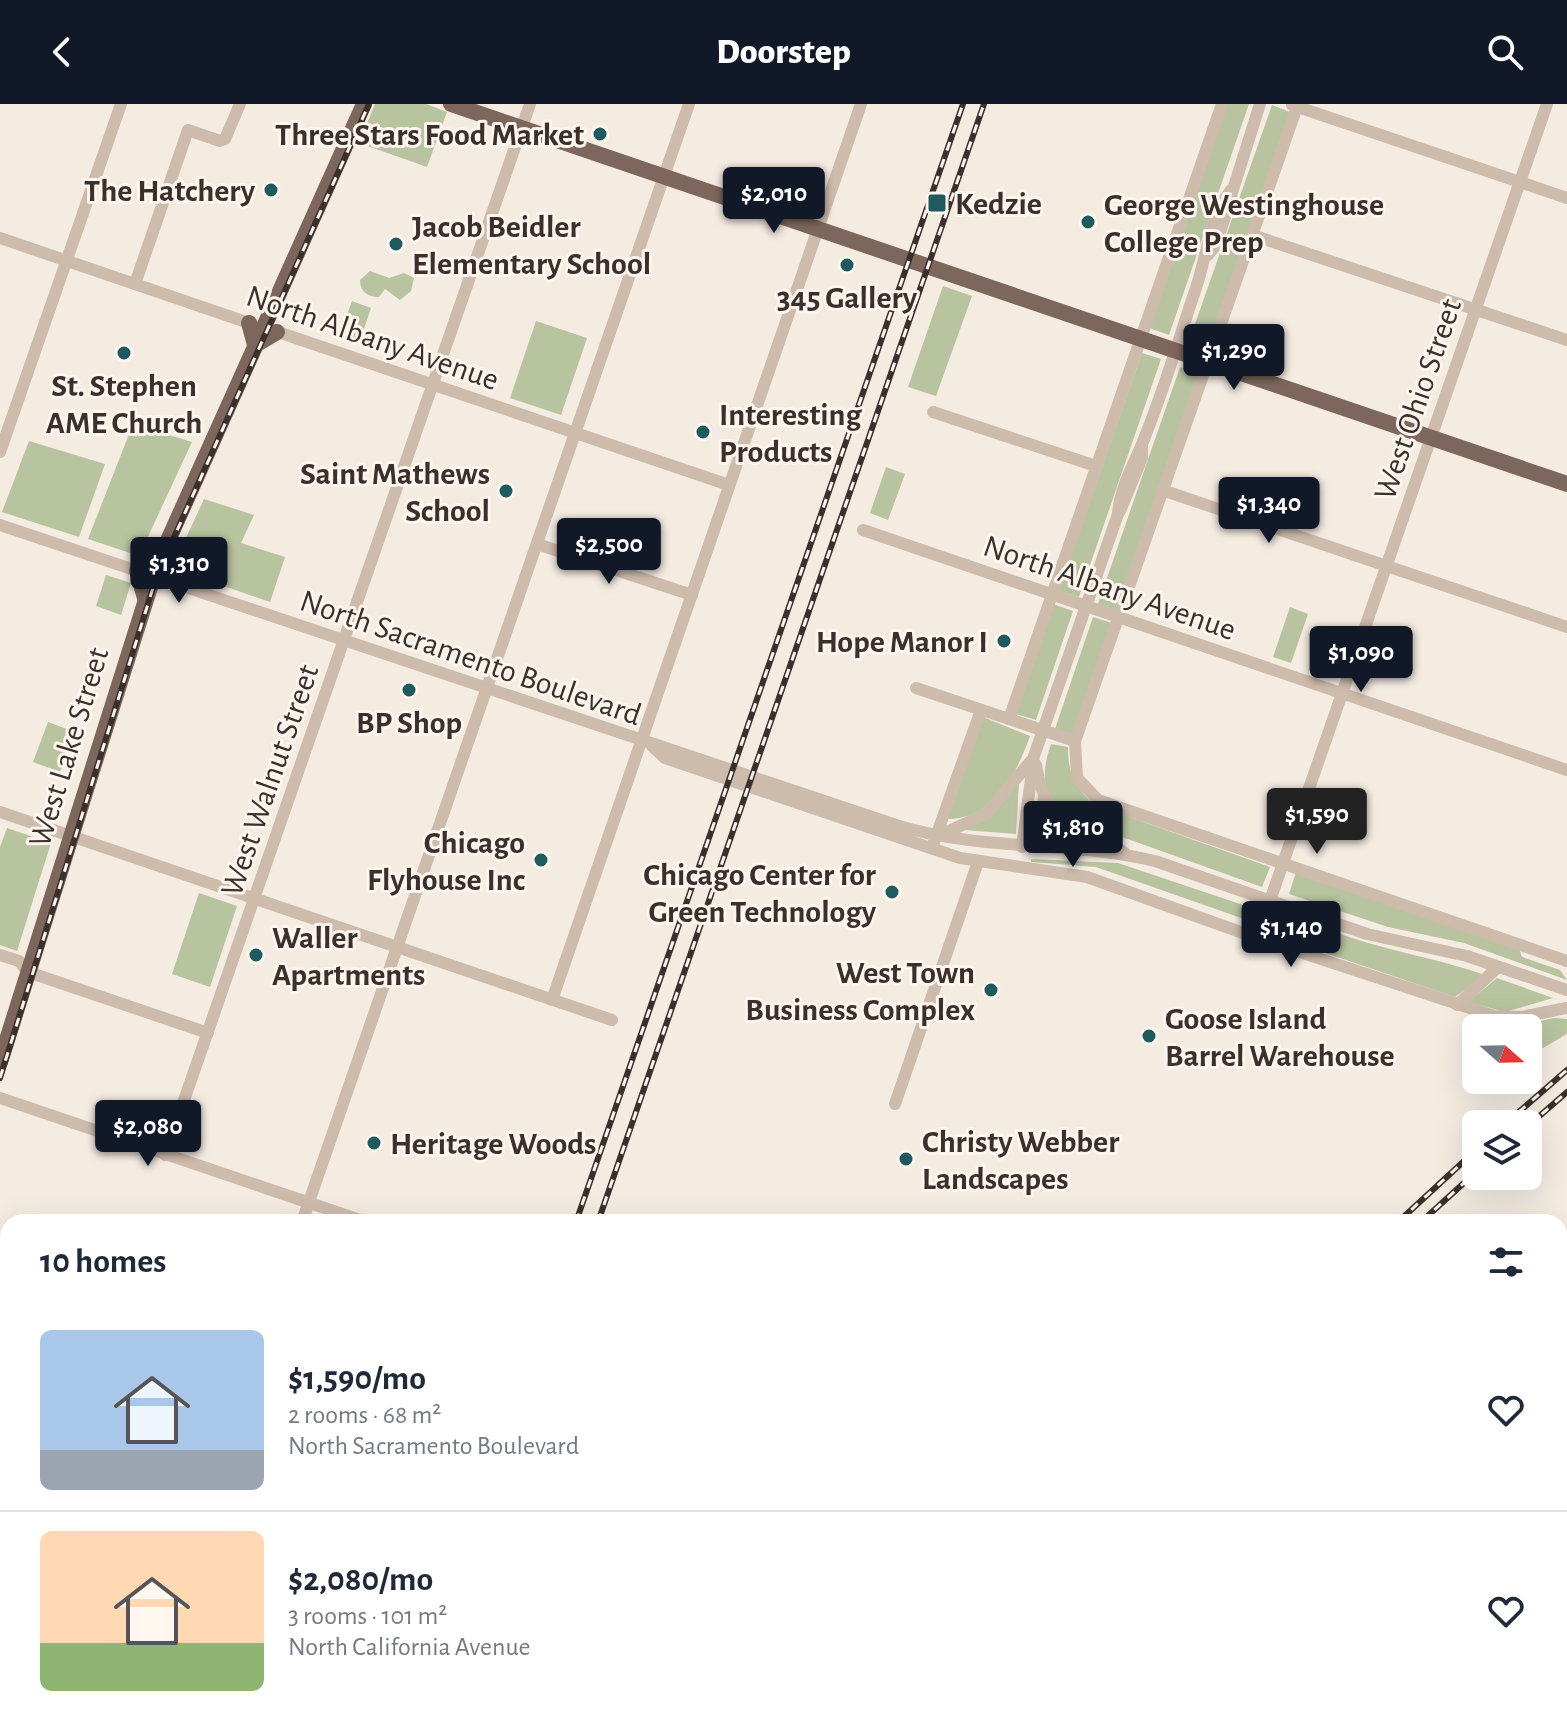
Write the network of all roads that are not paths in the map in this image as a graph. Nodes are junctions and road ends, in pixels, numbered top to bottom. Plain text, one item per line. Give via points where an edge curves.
1 (121, 104) edge
2 (240, 104) edge
3 (364, 104) edge
4 (451, 104) edge
5 (530, 104) edge
6 (689, 104) edge
7 (861, 104) edge
8 (1222, 104) edge
9 (1260, 104) edge
10 (1547, 104) edge
11 (1294, 105) edge
12 (522, 128) junction
13 (664, 177) junction
14 (1520, 182) junction
15 (1567, 198) edge
16 (818, 229) junction
17 (1252, 235) junction
18 (0, 238) edge
19 (67, 261) junction
20 (135, 284) junction
21 (1476, 309) junction
22 (263, 327) junction
23 (1141, 339) junction
24 (1567, 340) edge
25 (1175, 350) junction
26 (1207, 362) junction
27 (433, 385) junction
28 (933, 412) dead end
29 (575, 433) junction
30 (1431, 438) junction
31 (0, 452) edge
32 (1096, 466) junction
33 (1567, 484) edge
34 (729, 485) junction
35 (1162, 490) junction
36 (0, 525) edge
37 (172, 528) junction
38 (863, 530) dead end
39 (537, 544) junction
40 (1386, 566) junction
41 (151, 576) junction
42 (692, 595) junction
43 (1052, 595) junction
44 (1086, 606) junction
45 (1118, 618) junction
46 (1567, 627) edge
47 (344, 642) junction
48 (916, 688) dead end
49 (486, 690) junction
50 (1342, 694) junction
51 (981, 710) junction
52 (1009, 719) junction
53 (1043, 730) junction
54 (1075, 741) junction
55 (646, 744) junction
56 (1034, 756) junction
57 (1567, 770) edge
58 (0, 812) edge
59 (70, 836) junction
60 (934, 842) junction
61 (1022, 847) junction
62 (1126, 854) junction
63 (978, 862) junction
64 (1283, 864) junction
65 (254, 899) junction
66 (1270, 901) junction
67 (1257, 938) junction
68 (397, 947) junction
69 (0, 955) edge
70 (1567, 961) edge
71 (26, 964) junction
72 (1498, 967) junction
73 (1567, 990) edge
74 (552, 1000) junction
75 (1457, 1005) junction
76 (1567, 1008) edge
77 (612, 1020) dead end
78 (208, 1033) junction
79 (4, 1038) edge
80 (0, 1062) edge
81 (0, 1098) edge
82 (895, 1104) dead end
83 (165, 1155) junction
84 (309, 1202) junction
85 (305, 1214) edge
86 (343, 1214) edge

1 - 19 street
2 - 20 street via 225,139 188,130
3 - 22 main road, West Lake Street
4 - 12 main road
5 - 12 street, West Walnut Street
6 - 13 street
7 - 16 street
8 - 23 street
9 - 25 street via 1231,202
10 - 14 street, West Ohio Street
11 - 14 street
11 - 17 street
12 - 13 main road
12 - 27 street, West Walnut Street
13 - 16 main road
13 - 29 street
14 - 15 street
14 - 21 street, West Ohio Street
16 - 23 main road
16 - 34 street
17 - 21 street
17 - 26 street
18 - 19 street, North Albany Avenue
19 - 20 street, North Albany Avenue
19 - 31 street
20 - 22 street, North Albany Avenue
21 - 24 street
21 - 30 street, West Ohio Street
22 - 27 street, North Albany Avenue
22 - 37 main road, West Lake Street
23 - 25 main road
23 - 32 street
25 - 26 main road
25 - 44 street via 1128,500 1118,514
26 - 30 main road
26 - 35 street
27 - 29 street, North Albany Avenue
27 - 47 street, West Walnut Street
28 - 32 street
29 - 34 street, North Albany Avenue
29 - 39 street
30 - 33 main road
30 - 40 street, West Ohio Street
32 - 43 street
34 - 42 street
35 - 40 street
35 - 45 street
36 - 41 street, North Sacramento Boulevard
37 - 41 main road, West Lake Street
37 - 41 main road via 159,535
38 - 43 street, North Albany Avenue
39 - 42 street
39 - 49 street
40 - 46 street
40 - 50 street, West Ohio Street
41 - 47 street, North Sacramento Boulevard
41 - 59 main road, West Lake Street
42 - 55 street
43 - 44 street, North Albany Avenue
43 - 52 street
44 - 45 street, North Albany Avenue
44 - 53 street
45 - 50 street, North Albany Avenue
45 - 54 street
47 - 49 street, North Sacramento Boulevard
47 - 65 street, West Walnut Street
48 - 51 street
49 - 55 street, North Sacramento Boulevard
49 - 68 street
50 - 57 street, North Albany Avenue
50 - 64 street, West Ohio Street
51 - 52 street
51 - 60 street
52 - 53 street
53 - 54 street
53 - 56 street
54 - 64 street via 1077,778 1098,800
55 - 60 street, North Sacramento Boulevard
55 - 74 street
56 - 60 street via 986,814
56 - 61 street
56 - 62 street via 1041,789 1054,814 1106,837
58 - 59 street
59 - 65 street
59 - 71 main road, West Lake Street
60 - 61 street, North Sacramento Boulevard
60 - 63 street, North Sacramento Boulevard
61 - 62 street, North Sacramento Boulevard
62 - 66 street, North Sacramento Boulevard
63 - 67 street, North Sacramento Boulevard via 1087,877
63 - 82 street
64 - 66 street, West Ohio Street
64 - 70 street
65 - 68 street
65 - 78 street, West Walnut Street
66 - 67 street, West Ohio Street
66 - 72 street, North Sacramento Boulevard via 1367,934
67 - 75 street, North Sacramento Boulevard
68 - 74 street
68 - 84 street
69 - 71 street
71 - 78 street
71 - 79 main road, West Lake Street
72 - 73 street, North Sacramento Boulevard
72 - 75 street
74 - 77 street
75 - 76 street, North Sacramento Boulevard via 1507,1018
78 - 83 street, West Walnut Street
79 - 80 main road, West Lake Street
81 - 83 street
83 - 84 street
84 - 85 street
84 - 86 street

